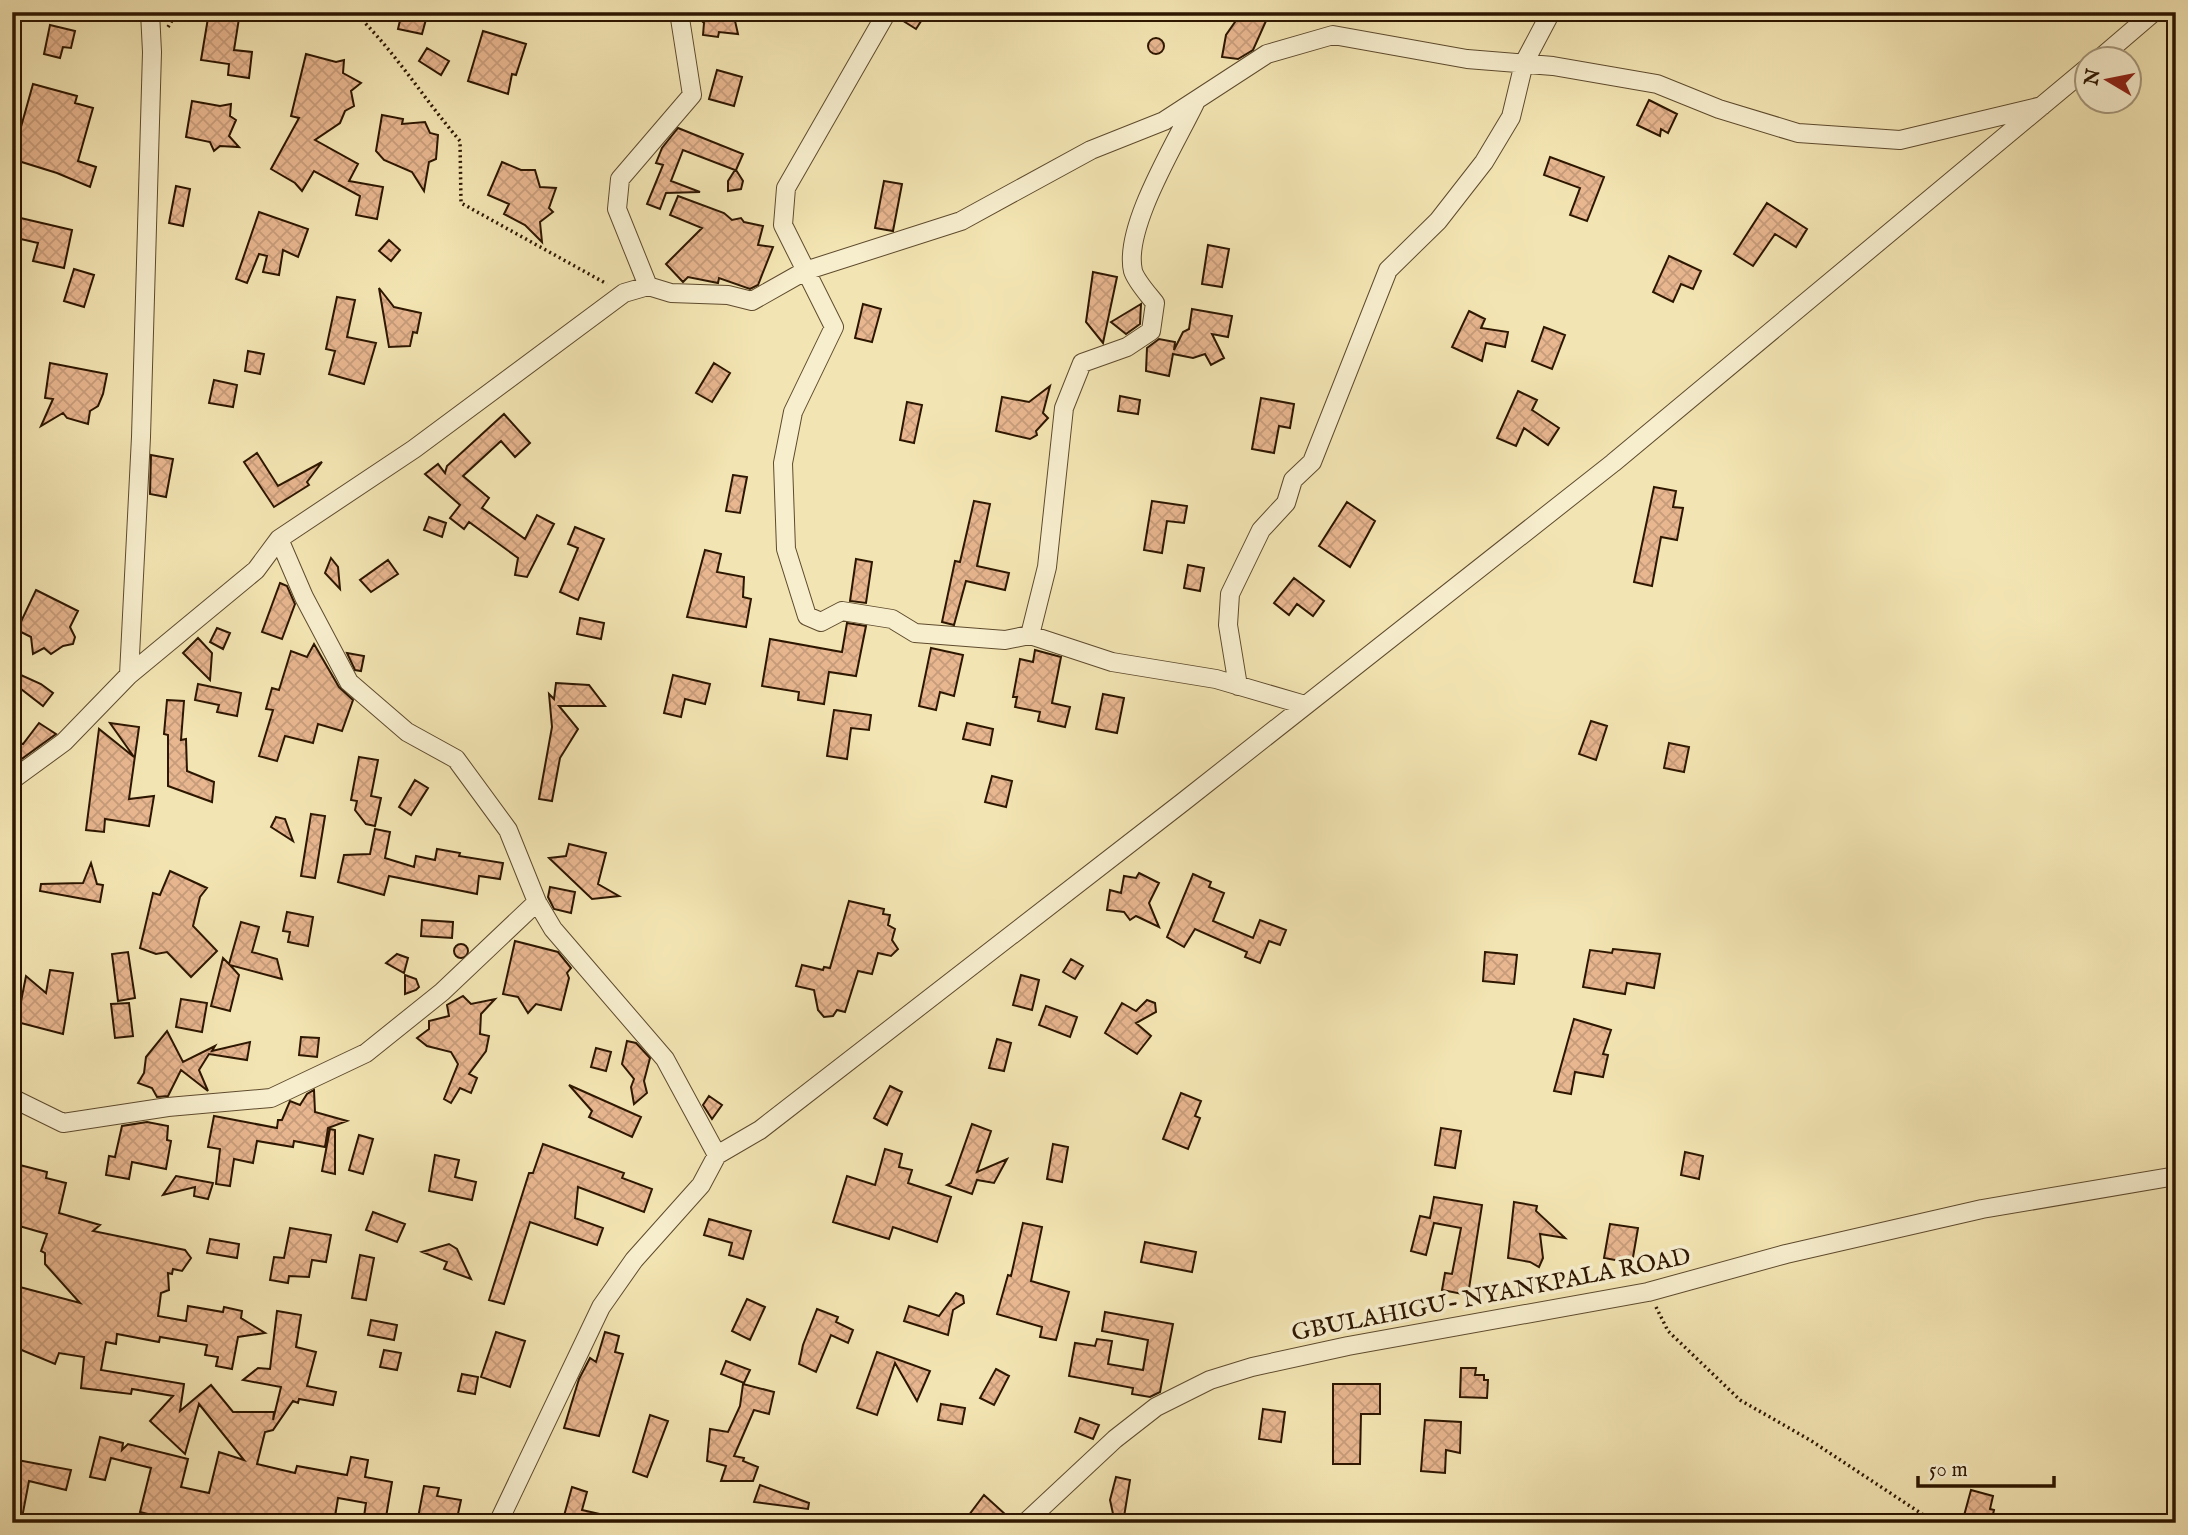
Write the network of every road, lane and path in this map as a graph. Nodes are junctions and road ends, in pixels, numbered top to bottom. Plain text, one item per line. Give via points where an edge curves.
1 (150, 12) edge
2 (354, 12) edge
3 (679, 12) edge
4 (887, 12) edge
5 (1551, 12) edge
6 (2154, 12) edge
7 (2114, 46) edge
8 (1524, 64) junction
9 (2072, 81) edge
10 (1195, 103) junction
11 (2042, 106) junction
12 (805, 271) junction
13 (648, 286) junction
14 (624, 293) junction
15 (279, 539) junction
16 (1030, 635) junction
17 (129, 676) junction
18 (1238, 686) junction
19 (1305, 705) junction
20 (12, 780) edge
21 (537, 902) junction
22 (12, 1098) edge
23 (717, 1155) junction
24 (2176, 1176) edge
25 (1648, 1292) junction
26 (498, 1523) edge
27 (1025, 1523) edge
28 (1941, 1523) edge

1 - 17 street via 141,437
2 - 14 path via 460,141 461,203
3 - 13 street via 692,95 620,179 617,209
4 - 12 street via 786,188 783,225
5 - 8 street
6 - 7 street
8 - 10 street via 1467,59 1333,35 1267,54
8 - 11 street via 1657,84 1798,133 1900,140
8 - 18 street via 1511,117 1483,162 1438,221 1388,270 1312,462 1293,480 1286,503 1261,530 1230,594 1228,625
9 - 11 street
10 - 12 street via 1164,121 1091,150 961,220
10 - 16 street via 1149,195 1135,234 1133,272 1154,303 1151,331 1127,347 1083,363 1064,408 1047,567
11 - 19 street via 1612,463
12 - 13 street via 752,301 728,295 671,293
12 - 16 street via 834,327 793,412 783,463 786,549 807,616 821,622 842,611 892,619 915,632 1005,640
13 - 14 street
14 - 15 street via 414,449
15 - 17 street via 256,570
15 - 21 street via 349,682 407,732 456,759 508,830
16 - 18 street via 1112,662
17 - 20 street via 64,742
18 - 19 street
19 - 23 street via 760,1130
21 - 22 street via 442,992 366,1053 271,1098 168,1107 62,1124
21 - 23 street via 553,929 665,1059
23 - 26 street via 701,1185 634,1260 601,1307
24 - 25 street, GBULAHIGU- NYANKPALA ROAD via 1982,1209 1786,1254
25 - 27 street, GBULAHIGU- NYANKPALA ROAD via 1348,1346 1210,1380 1156,1407
25 - 28 path via 1668,1331 1740,1400

